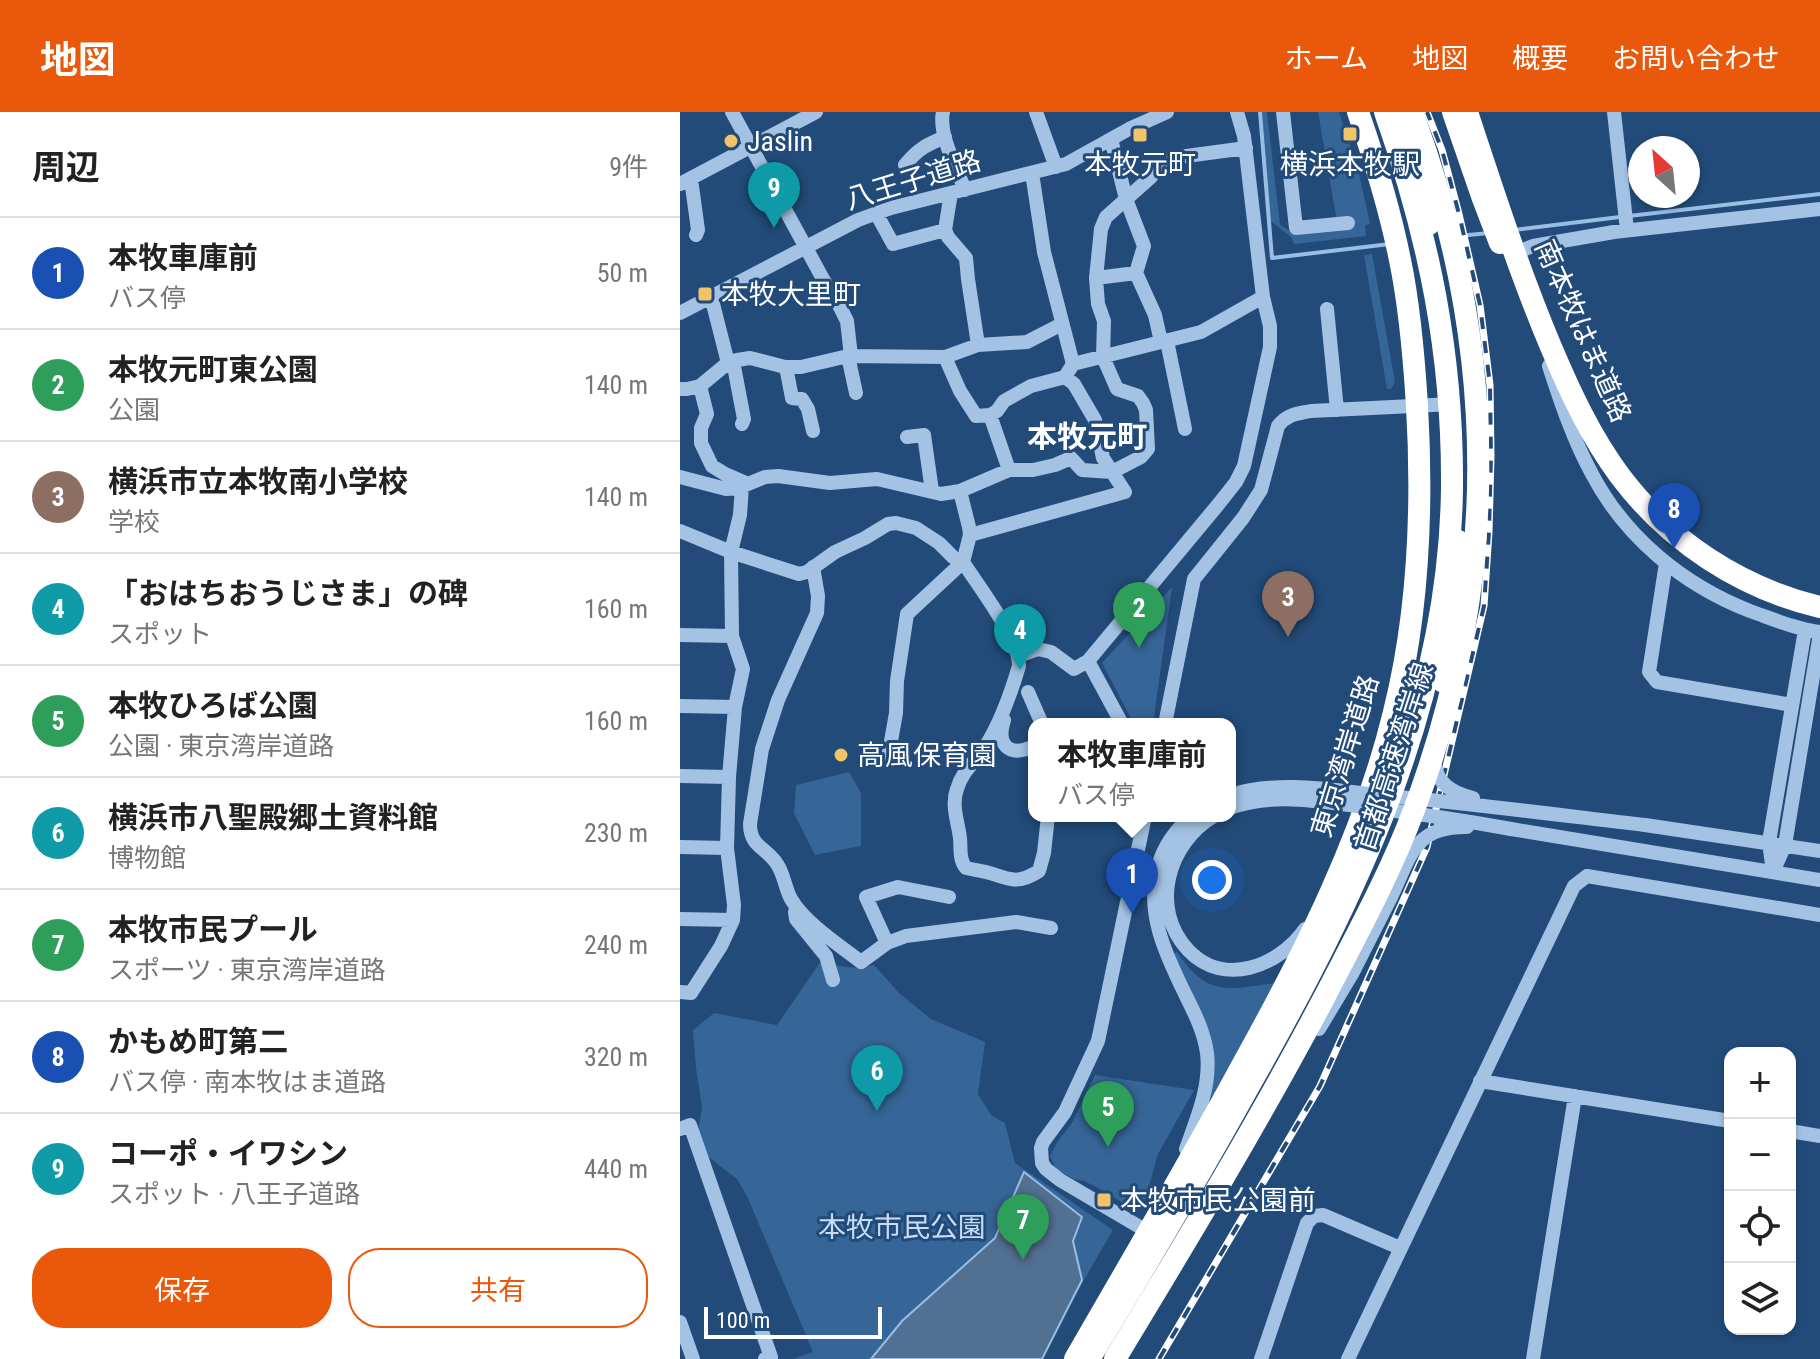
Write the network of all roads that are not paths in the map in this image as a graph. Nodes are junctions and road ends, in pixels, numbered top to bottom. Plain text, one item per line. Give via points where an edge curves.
1 (732, 112) edge
2 (816, 112) edge
3 (943, 112) edge
4 (1036, 112) edge
5 (1167, 112) edge
6 (1237, 112) edge
7 (1283, 112) edge
8 (1358, 112) edge
9 (1385, 112) edge
10 (1399, 112) edge
11 (1412, 112) edge
12 (1453, 112) edge
13 (1468, 112) edge
14 (1614, 112) edge
15 (945, 137) junction
16 (1111, 139) junction
17 (751, 147) junction
18 (1246, 148) junction
19 (905, 165) dead end
20 (1056, 167) junction
21 (1032, 173) junction
22 (683, 183) edge
23 (958, 191) junction
24 (1126, 199) junction
25 (1820, 209) edge
26 (876, 213) junction
27 (1348, 223) dead end
28 (945, 230) junction
29 (1627, 230) junction
30 (696, 235) dead end
31 (806, 246) junction
32 (1512, 254) junction
33 (1136, 273) junction
34 (1096, 278) junction
35 (711, 296) junction
36 (1263, 297) junction
37 (1327, 309) dead end
38 (680, 313) edge
39 (1062, 324) junction
40 (1164, 341) junction
41 (978, 345) junction
42 (850, 356) junction
43 (945, 357) junction
44 (1103, 357) junction
45 (730, 362) junction
46 (1073, 364) junction
47 (786, 367) junction
48 (1564, 376) junction
49 (1065, 377) junction
50 (700, 386) junction
51 (680, 389) edge
52 (856, 393) dead end
53 (1453, 404) junction
54 (1417, 406) junction
55 (1337, 410) junction
56 (990, 415) junction
57 (742, 424) dead end
58 (1185, 429) dead end
59 (813, 431) dead end
60 (907, 437) dead end
61 (1009, 470) junction
62 (1112, 472) junction
63 (680, 477) edge
64 (745, 485) junction
65 (932, 491) junction
66 (960, 491) junction
67 (680, 531) edge
68 (970, 535) junction
69 (731, 552) junction
70 (963, 562) junction
71 (1666, 563) junction
72 (813, 567) junction
73 (1458, 573) junction
74 (1820, 604) edge
75 (1815, 632) edge
76 (680, 635) edge
77 (732, 636) junction
78 (1019, 656) junction
79 (1088, 661) junction
80 (1011, 690) junction
81 (1036, 697) dead end
82 (1792, 705) junction
83 (680, 706) edge
84 (735, 707) junction
85 (1041, 718) edge
86 (1119, 718) edge
87 (1166, 718) edge
88 (1028, 749) edge
89 (888, 758) dead end
90 (680, 776) edge
91 (729, 777) junction
92 (1236, 793) edge
93 (1236, 806) edge
94 (1517, 809) junction
95 (1047, 822) edge
96 (1144, 822) edge
97 (1189, 822) edge
98 (1204, 822) edge
99 (1511, 829) junction
100 (1181, 835) junction
101 (1769, 842) junction
102 (1785, 845) junction
103 (680, 847) edge
104 (727, 848) junction
105 (1820, 851) edge
106 (1342, 863) junction
107 (1773, 872) junction
108 (1820, 880) edge
109 (949, 897) dead end
110 (792, 901) junction
111 (1820, 915) edge
112 (680, 919) edge
113 (733, 920) junction
114 (1051, 928) dead end
115 (887, 943) junction
116 (833, 980) dead end
117 (680, 992) edge
118 (1293, 1072) junction
119 (1480, 1081) junction
120 (1575, 1096) junction
121 (1724, 1120) edge
122 (680, 1129) edge
123 (1796, 1132) edge
124 (1820, 1136) edge
125 (1170, 1194) junction
126 (1148, 1232) junction
127 (1400, 1248) junction
128 (1187, 1255) junction
129 (680, 1322) edge
130 (693, 1359) edge
131 (765, 1359) edge
132 (1075, 1359) edge
133 (1089, 1359) edge
134 (1115, 1359) edge
135 (1124, 1359) edge
136 (1261, 1359) edge
137 (1348, 1359) edge
138 (1533, 1359) edge

1 - 17 street
2 - 17 street
3 - 15 street
4 - 20 street
5 - 16 street, 八王子道路
6 - 18 street
7 - 27 street via 1296,228
8 - 54 highway, 東京湾岸道路 via 1401,262
9 - 133 highway, 首都高速湾岸線, bridge via 1428,256 1451,429 1448,555 1426,682 1387,807 1333,931 1221,1136
10 - 53 highway via 1431,232
11 - 134 highway, 首都高速湾岸線, bridge via 1455,249 1478,426 1475,553 1452,689 1414,810 1354,941 1249,1134
12 - 48 highway, bridge via 1500,243
13 - 32 street
13 - 48 highway, 南本牧はま道路, bridge via 1516,256
13 - 74 highway, 南本牧はま道路, bridge via 1558,350 1593,424 1624,473 1711,555 1767,585
14 - 29 street
15 - 19 street via 925,145
15 - 23 street
16 - 20 street, 八王子道路
16 - 24 street
17 - 22 street
17 - 31 street
18 - 24 street via 1164,159
18 - 36 street
20 - 21 street, 八王子道路
21 - 23 street, 八王子道路
21 - 39 street
22 - 30 street
23 - 26 street, 八王子道路
23 - 28 street
24 - 33 street via 1144,246
24 - 34 street via 1101,229
25 - 29 street
26 - 28 street via 893,244
26 - 31 street, 八王子道路
28 - 41 street via 966,258
29 - 32 street
31 - 35 street, 八王子道路
31 - 42 street via 847,321
32 - 71 street via 1575,440 1614,508
33 - 34 street
33 - 40 street
34 - 44 street via 1104,321
35 - 38 street, 八王子道路
35 - 45 street
36 - 40 street via 1201,332
36 - 79 street via 1270,347 1244,466
37 - 55 street
39 - 41 street via 1027,342
39 - 46 street
40 - 44 street
40 - 58 street
41 - 43 street
42 - 43 street
42 - 47 street
42 - 52 street
43 - 56 street via 976,416
44 - 46 street
44 - 62 street via 1117,389 1138,396 1146,410 1148,449
45 - 47 street via 750,358
45 - 50 street
45 - 57 street
46 - 49 street
47 - 59 street via 792,398 802,399
48 - 74 highway, 南本牧はま道路, bridge via 1620,476 1676,535 1745,580
49 - 56 street via 1031,386
49 - 62 street via 1095,420 1103,458
50 - 51 street
50 - 64 street via 707,414 701,443 712,466
53 - 54 street
53 - 73 highway
54 - 55 street
54 - 106 highway, 東京湾岸道路 via 1419,531 1406,653 1377,771
55 - 87 street via 1292,415 1278,426 1257,497 1194,579
56 - 61 street
60 - 65 street via 931,434
61 - 62 street via 1033,470 1071,458 1082,470
61 - 66 street
62 - 68 street via 1125,492
63 - 64 street via 726,489
64 - 65 street via 778,476 830,483 877,479
64 - 69 street
65 - 66 street
66 - 68 street
67 - 69 street
68 - 70 street
69 - 72 street via 799,574
69 - 77 street
70 - 72 street via 916,528 896,523
70 - 78 street
70 - 89 street via 907,614
71 - 75 street via 1735,605
71 - 82 street via 1649,672 1657,682
72 - 110 street via 817,613 762,749 750,824 755,843 779,867
73 - 94 street, bridge via 1457,631 1435,770 1445,786 1460,795
73 - 118 highway via 1446,662 1412,804 1358,944
75 - 82 street
75 - 102 street
76 - 77 street
77 - 84 street via 743,669
78 - 79 street via 1038,649 1051,652 1074,669
78 - 80 street
79 - 86 street
80 - 88 street via 1001,729 1005,747
80 - 95 street via 994,732 956,791 961,863 1007,880 1028,878 1039,871
81 - 85 street
82 - 101 street
83 - 84 street
84 - 91 street
90 - 91 street
91 - 104 street
92 - 94 street, bridge via 1295,788
93 - 99 street, bridge via 1274,800 1321,802
94 - 101 street, bridge
96 - 126 street via 1098,1041 1065,1112 1043,1142 1041,1155 1046,1169 1060,1180
97 - 100 street
98 - 100 street
99 - 107 street
99 - 118 street, bridge via 1451,827 1418,843 1352,974
100 - 106 street via 1168,880 1168,911 1188,950 1222,969 1250,969 1288,949
100 - 125 street via 1168,843 1158,865 1154,909 1163,947 1205,1041 1208,1072
101 - 102 street
101 - 107 street
102 - 105 street
102 - 107 street
103 - 104 street
104 - 113 street
106 - 125 highway, 東京湾岸道路 via 1296,964
107 - 108 street
109 - 115 street via 898,887 866,897
110 - 115 street via 861,962
110 - 116 street via 796,919 826,956
111 - 119 street via 1587,876 1574,886
112 - 113 street
113 - 117 street via 691,993
114 - 115 street via 1016,922
118 - 128 highway
119 - 120 street
119 - 127 street
120 - 121 street
120 - 138 street
122 - 131 street via 690,1125 771,1357
123 - 124 street
125 - 126 highway, 東京湾岸道路
126 - 128 street
126 - 132 highway, 東京湾岸道路
127 - 136 street via 1323,1215 1314,1216 1307,1223
127 - 137 street
128 - 135 highway
129 - 130 street

